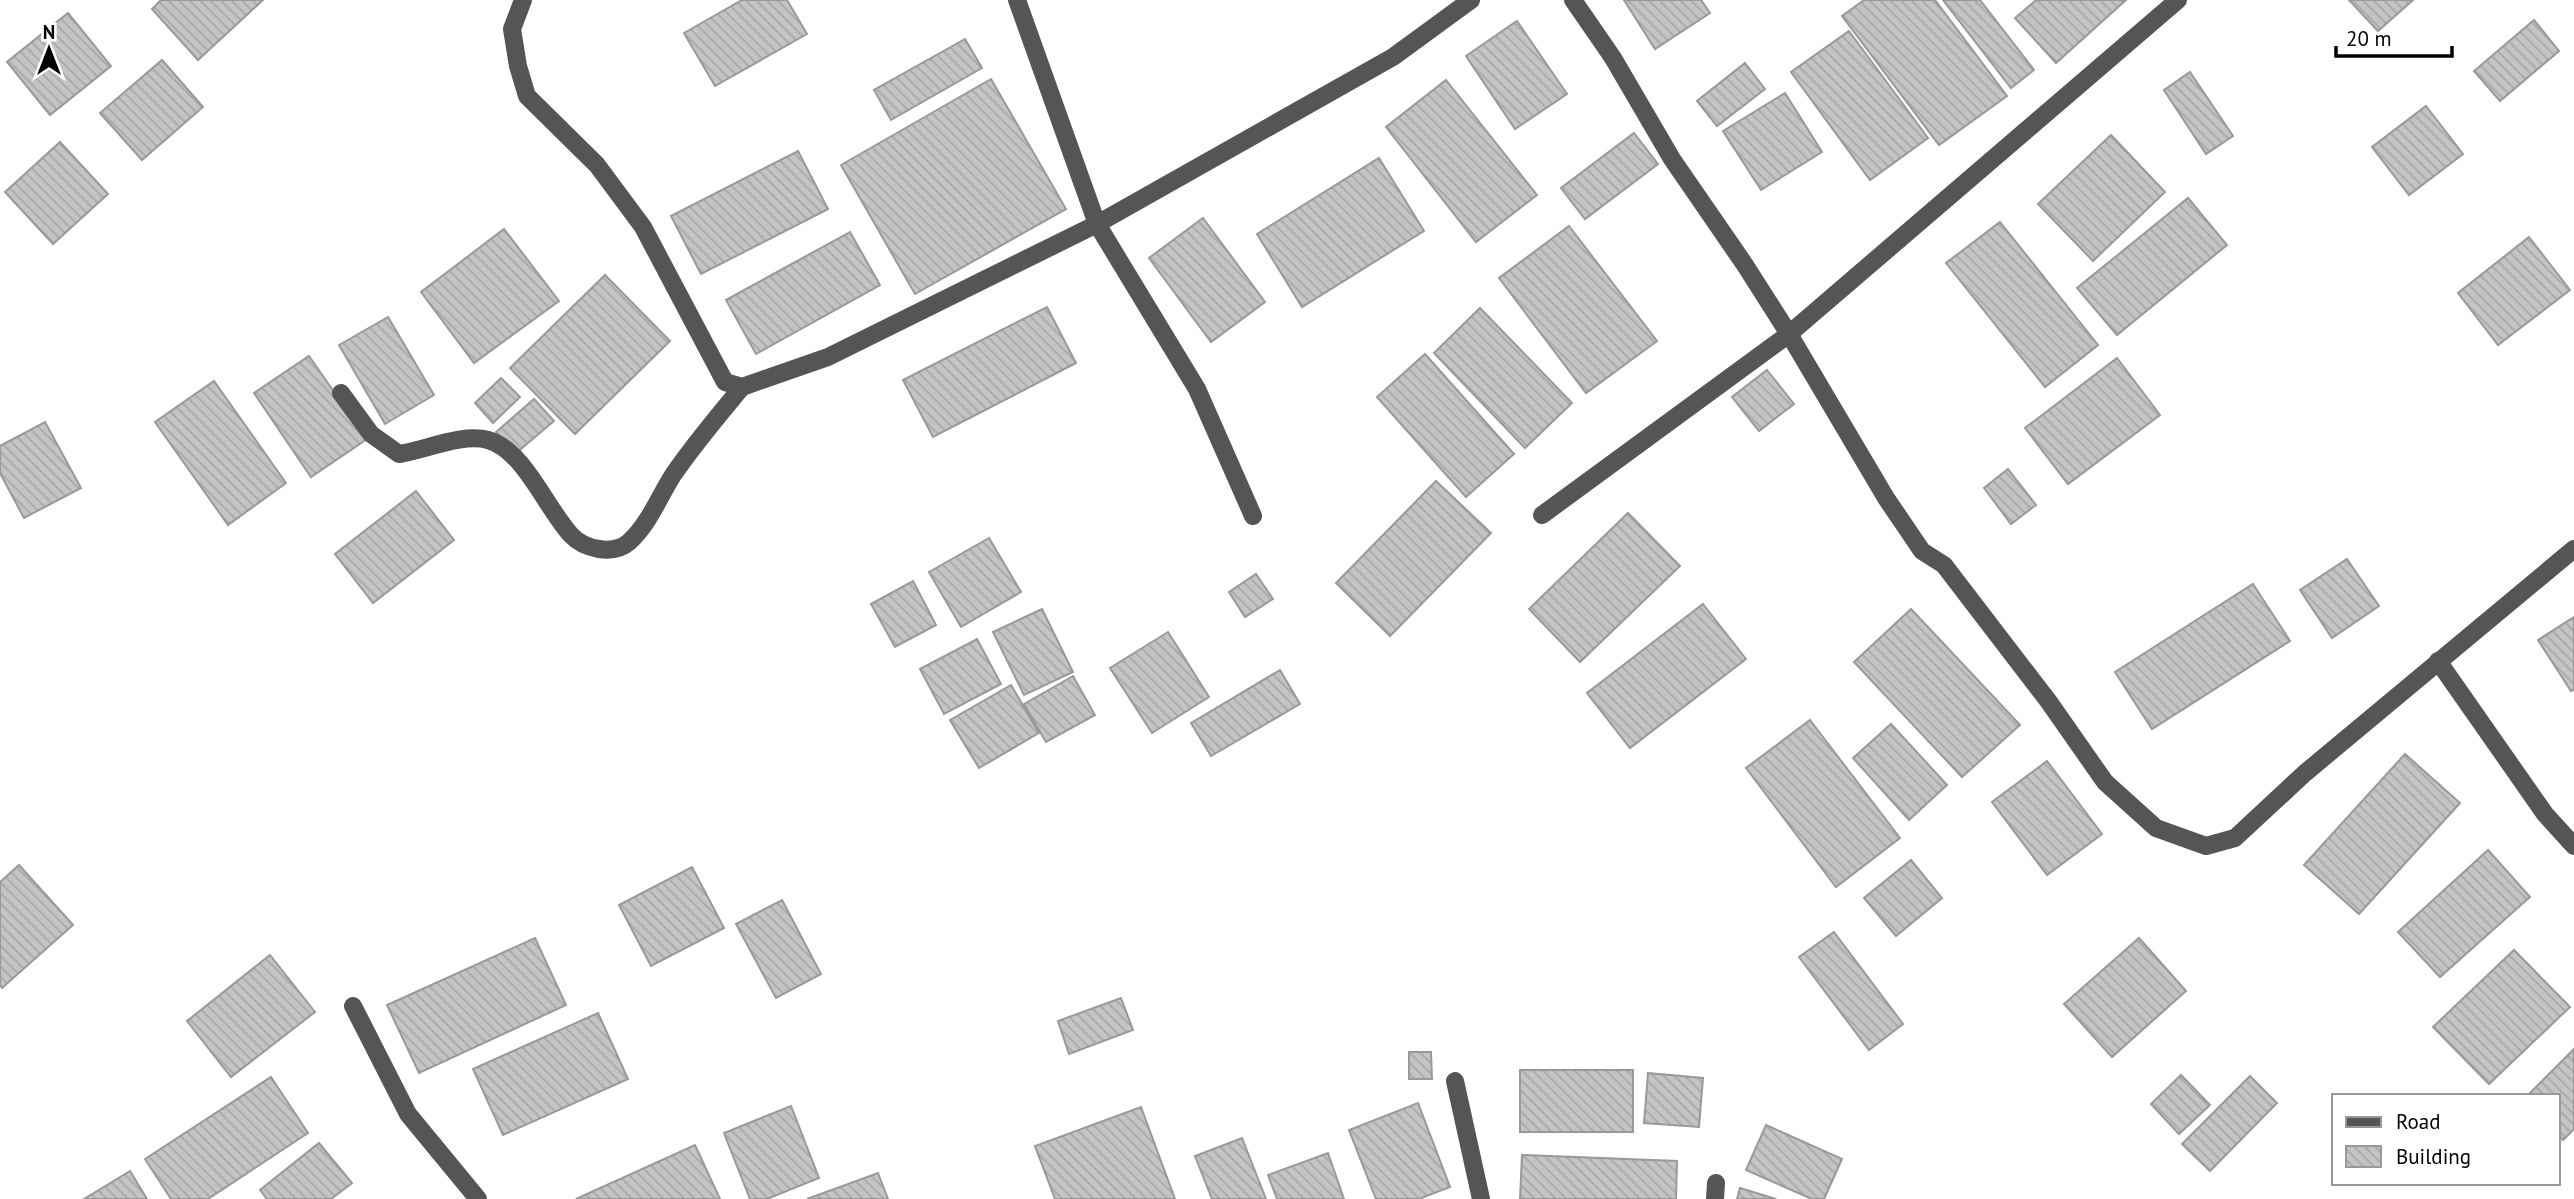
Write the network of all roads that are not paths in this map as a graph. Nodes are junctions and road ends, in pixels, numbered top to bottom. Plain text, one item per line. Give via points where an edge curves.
1 (523, 0) edge
2 (1017, 0) edge
3 (1471, 0) edge
4 (1573, 0) edge
5 (2178, 0) edge
6 (1097, 224) junction
7 (1789, 334) junction
8 (742, 387) junction
9 (341, 393) dead end
10 (1542, 514) dead end
11 (1253, 516) dead end
12 (2574, 549) edge
13 (2438, 661) junction
14 (2574, 846) edge
15 (353, 1006) dead end
16 (1455, 1081) dead end
17 (478, 1199) edge
18 (1481, 1199) edge

1 - 8 street via 512,29 527,96 597,165 643,227 725,382
2 - 6 street
3 - 6 street via 1393,57
4 - 7 street
5 - 7 street
6 - 8 street via 828,357
6 - 11 street via 1197,389
7 - 10 street
7 - 13 street via 1922,551 1944,565 2105,782 2156,828 2206,846 2235,838
8 - 9 street via 628,543 603,550 572,536 505,449 489,440 471,438 399,454 371,434
12 - 13 street
13 - 14 street via 2544,814
15 - 17 street via 408,1114
16 - 18 street

